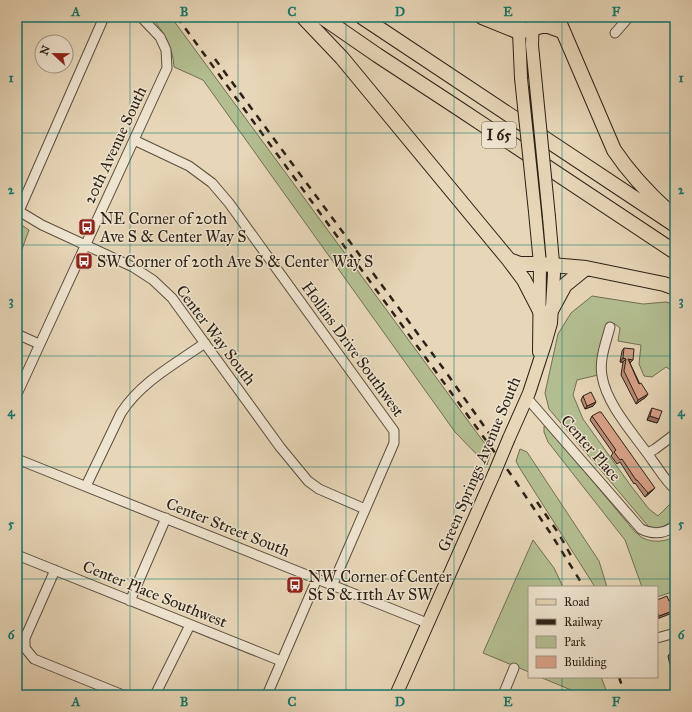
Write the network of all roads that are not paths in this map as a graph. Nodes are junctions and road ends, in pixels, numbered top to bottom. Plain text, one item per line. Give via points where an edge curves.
1 (104, 17) edge
2 (141, 17) edge
3 (303, 17) edge
4 (322, 17) edge
5 (362, 17) edge
6 (482, 17) edge
7 (520, 17) edge
8 (557, 17) edge
9 (629, 17) edge
10 (528, 26) edge
11 (562, 31) junction
12 (615, 34) dead end
13 (134, 140) junction
14 (18, 211) edge
15 (675, 217) edge
16 (675, 225) edge
17 (85, 245) junction
18 (675, 252) edge
19 (509, 260) junction
20 (547, 265) junction
21 (586, 268) junction
22 (675, 288) edge
23 (546, 310) junction
24 (610, 327) dead end
25 (17, 334) edge
26 (205, 343) junction
27 (39, 344) junction
28 (17, 394) edge
29 (527, 398) junction
30 (675, 434) edge
31 (648, 453) junction
32 (17, 459) edge
33 (86, 486) junction
34 (675, 489) edge
35 (365, 509) junction
36 (166, 518) junction
37 (675, 526) edge
38 (17, 555) edge
39 (55, 570) junction
40 (317, 579) junction
41 (332, 586) junction
42 (130, 601) junction
43 (427, 624) junction
44 (190, 625) junction
45 (675, 633) edge
46 (658, 638) edge
47 (281, 661) junction
48 (514, 668) dead end
49 (124, 695) edge
50 (155, 695) edge
51 (267, 695) edge
52 (396, 695) edge
53 (503, 695) edge

1 - 14 street
2 - 13 street, 20th Avenue South via 160,37 166,50 167,68
3 - 19 highway via 342,58
4 - 18 highway, I 65
5 - 16 highway, I 65
6 - 10 highway
7 - 10 main road, Green Springs Avenue South
8 - 11 highway
9 - 12 street
10 - 11 highway via 548,26
10 - 20 main road, Green Springs Avenue South, bridge via 549,216
10 - 20 main road, Green Springs Avenue South, bridge via 521,78 535,212
11 - 15 highway via 614,150 646,192
13 - 17 street, 20th Avenue South
13 - 35 street, Hollins Drive Southwest via 189,166 212,183 394,431 394,443
14 - 17 street, Center Way South
17 - 26 street, Center Way South via 133,267 153,280 172,298
17 - 27 street, 20th Avenue South
19 - 20 highway via 520,264
19 - 23 highway
20 - 21 highway
20 - 23 main road, Green Springs Avenue South
21 - 22 highway
21 - 23 highway via 565,285
23 - 29 main road, Green Springs Avenue South via 550,323 547,337
24 - 31 street via 601,366 605,388 613,405
25 - 27 street
26 - 33 street via 152,380 127,405
26 - 35 street, Center Way South via 280,447 308,481 319,489
27 - 28 street, 20th Avenue South
29 - 37 street, Center Place via 641,529 655,533
29 - 43 main road, Green Springs Avenue South, bridge
30 - 31 street
31 - 34 street
32 - 33 street, Center Street South
33 - 36 street, Center Street South
35 - 41 street, Hollins Drive Southwest
36 - 40 street, Center Street South
36 - 42 street
38 - 39 street, Center Place Southwest
39 - 42 street, Center Place Southwest
39 - 49 street via 25,638 25,648 34,659
40 - 41 street, Center Street South
40 - 47 street
41 - 43 street, Center Street South
42 - 44 street, Center Place Southwest
43 - 52 main road, Green Springs Avenue South
44 - 47 street, Center Place Southwest
44 - 50 street
45 - 46 street
47 - 51 street
48 - 53 street

